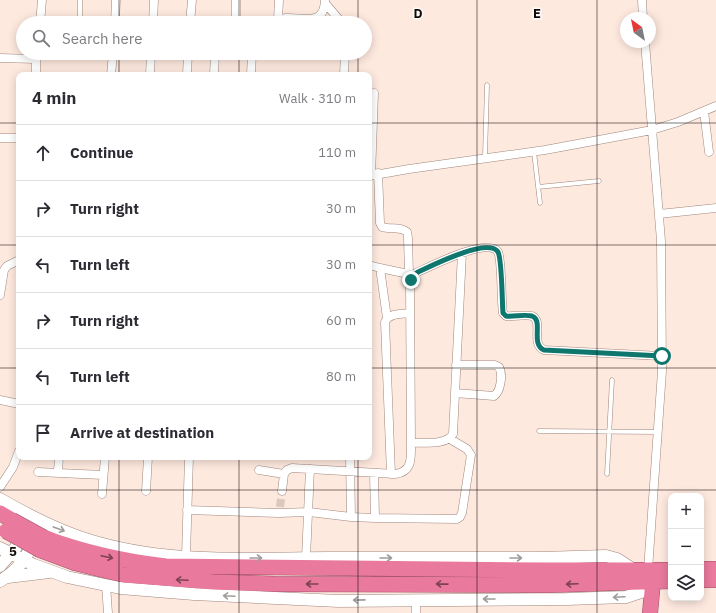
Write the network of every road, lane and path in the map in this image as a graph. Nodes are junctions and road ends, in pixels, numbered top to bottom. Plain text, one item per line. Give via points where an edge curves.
1 (42, 0) edge
2 (80, 0) edge
3 (116, 0) edge
4 (154, 0) edge
5 (192, 0) edge
6 (236, 0) edge
7 (279, 0) edge
8 (642, 0) edge
9 (325, 2) edge
10 (643, 12) edge
11 (41, 16) edge
12 (80, 16) edge
13 (115, 16) edge
14 (153, 16) edge
15 (191, 16) edge
16 (236, 16) edge
17 (275, 16) edge
18 (320, 16) edge
19 (336, 16) edge
20 (645, 48) edge
21 (16, 57) edge
22 (0, 58) edge
23 (36, 60) edge
24 (112, 60) edge
25 (151, 60) edge
26 (188, 60) edge
27 (215, 60) edge
28 (252, 60) edge
29 (345, 60) edge
30 (36, 72) edge
31 (111, 72) edge
32 (150, 72) edge
33 (187, 72) edge
34 (214, 72) edge
35 (251, 72) edge
36 (344, 72) edge
37 (487, 86) dead end
38 (374, 93) dead end
39 (716, 106) edge
40 (704, 111) junction
41 (652, 130) junction
42 (0, 138) edge
43 (16, 138) edge
44 (534, 151) junction
45 (709, 152) dead end
46 (485, 158) junction
47 (372, 175) edge
48 (599, 181) dead end
49 (538, 187) junction
50 (540, 203) dead end
51 (716, 208) edge
52 (659, 214) junction
53 (462, 253) junction
54 (16, 261) edge
55 (372, 265) edge
56 (380, 268) junction
57 (411, 274) junction
58 (0, 295) edge
59 (410, 313) junction
60 (386, 318) junction
61 (662, 356) junction
62 (456, 365) junction
63 (612, 380) dead end
64 (455, 393) junction
65 (0, 400) edge
66 (16, 403) edge
67 (539, 431) dead end
68 (610, 432) junction
69 (657, 432) junction
70 (450, 439) junction
71 (411, 443) junction
72 (16, 458) edge
73 (59, 460) edge
74 (105, 460) edge
75 (148, 460) edge
76 (189, 460) edge
77 (350, 460) edge
78 (310, 469) junction
79 (259, 470) dead end
80 (350, 471) junction
81 (38, 472) dead end
82 (58, 472) junction
83 (374, 473) junction
84 (284, 474) junction
85 (391, 474) junction
86 (607, 474) dead end
87 (103, 475) junction
88 (0, 487) edge
89 (282, 490) tunnel mouth
90 (146, 491) dead end
91 (102, 494) dead end
92 (0, 499) edge
93 (187, 510) junction
94 (309, 512) junction
95 (33, 517) junction
96 (351, 517) junction
97 (375, 518) junction
98 (5, 523) edge
99 (43, 537) junction
100 (5, 551) edge
101 (186, 556) junction
102 (306, 558) junction
103 (24, 561) junction
104 (0, 566) edge
105 (704, 569) edge
106 (716, 569) edge
107 (668, 570) edge
108 (52, 572) junction
109 (645, 574) junction
110 (4, 579) edge
111 (668, 580) edge
112 (704, 580) edge
113 (716, 580) edge
114 (106, 585) junction
115 (416, 600) junction
116 (108, 613) edge
117 (416, 613) edge
118 (650, 613) edge

1 - 11 street
2 - 12 lane
3 - 13 street
4 - 14 street
5 - 15 street
6 - 16 street
7 - 17 street
8 - 10 street
9 - 18 street
9 - 19 street
20 - 41 street
21 - 22 street
23 - 30 street
24 - 31 street
25 - 32 street
26 - 33 street
27 - 34 street
28 - 35 street
29 - 36 street
37 - 46 lane
38 - 47 street
39 - 40 street
40 - 41 street
40 - 45 street
41 - 44 street
41 - 52 street
42 - 43 street
44 - 46 street
44 - 49 lane
46 - 47 street
47 - 57 street via 382,227 402,228 407,232
48 - 49 lane
49 - 50 lane
51 - 52 street
52 - 61 street
53 - 57 street
53 - 61 street via 487,247 493,247 497,251 500,260 503,313 506,316 531,316 535,319 540,348
53 - 62 street
54 - 58 street via 6,266 4,270
55 - 56 street
56 - 57 street
56 - 60 street
57 - 59 street
59 - 60 street
59 - 71 street
60 - 85 street via 384,327
61 - 69 street
62 - 64 street
62 - 64 street via 495,365 501,374 499,390 494,396
63 - 68 lane
64 - 70 street via 454,428
65 - 66 street
67 - 68 lane
68 - 69 lane
68 - 86 lane
69 - 109 street
70 - 71 street
70 - 97 street via 467,449 471,455 460,517
71 - 85 street via 409,466 401,473
72 - 88 street
73 - 82 street
74 - 87 street
75 - 90 street
76 - 93 street
77 - 80 street
78 - 80 street
78 - 84 street via 292,468
78 - 94 street
79 - 84 street
80 - 83 street
80 - 96 street
81 - 82 street
82 - 87 street
83 - 85 street
83 - 97 street
84 - 89 street
87 - 91 street
92 - 95 street
93 - 94 street
93 - 101 street
94 - 96 street
94 - 102 street
95 - 99 street
95 - 100 street
96 - 97 street
98 - 99 highway, bridge
99 -> 101 street via 98,543 143,553
99 - 103 street
99 -> 109 highway via 96,554 133,562 195,568
109 -> 99 highway via 547,585 206,582 124,575 75,563
100 - 103 street
100 - 104 street
101 -> 102 street
102 -> 109 street via 595,556 617,559
103 - 108 street
103 - 110 street
105 - 106 highway
107 - 109 highway
108 - 110 street
108 - 114 street
109 - 111 highway
109 -> 115 street via 641,592 626,597
109 - 118 highway
112 - 113 highway
115 -> 114 street via 339,601 202,595
114 - 116 street
115 - 117 street

